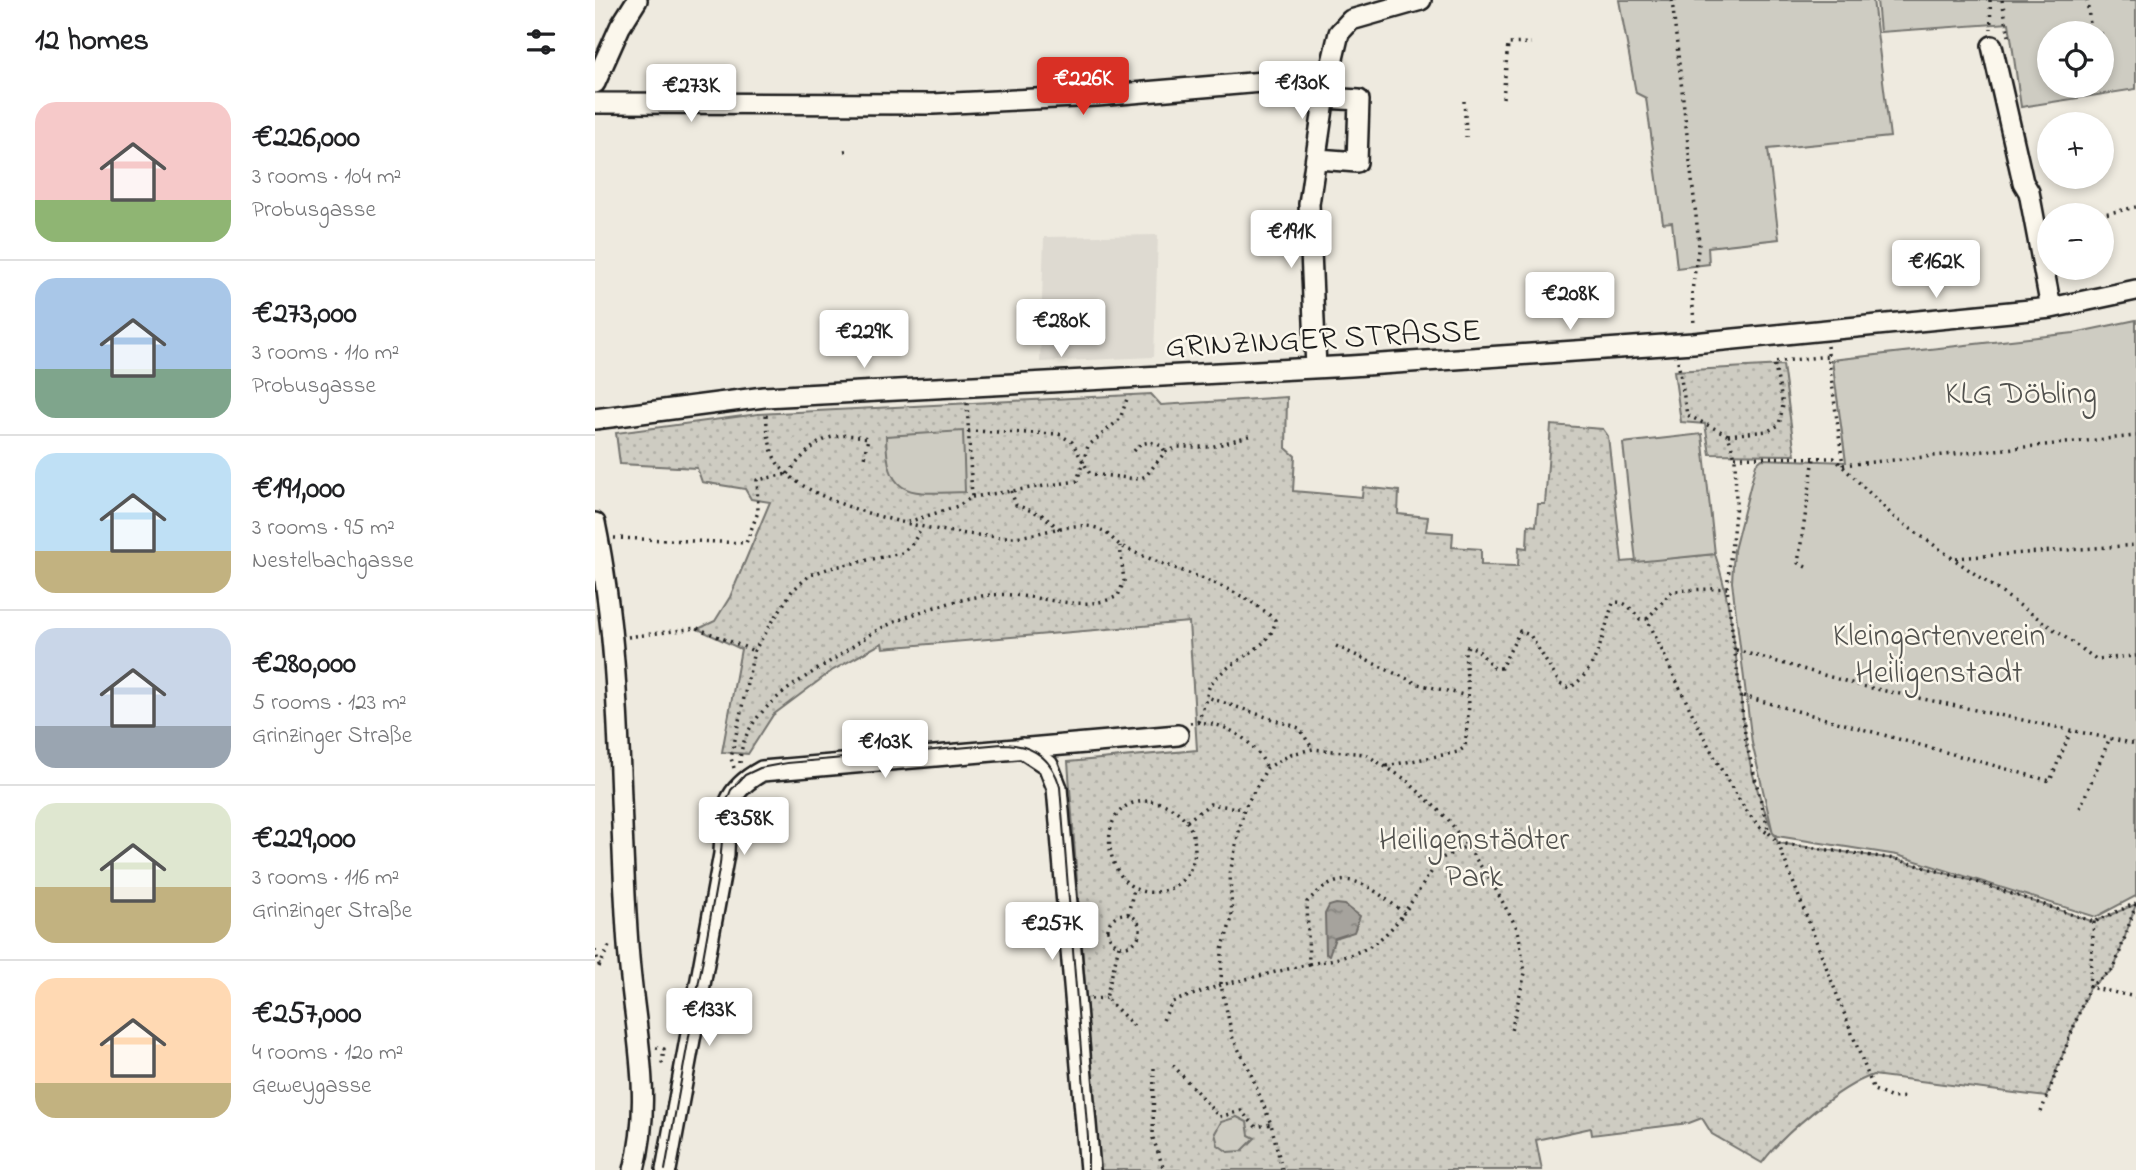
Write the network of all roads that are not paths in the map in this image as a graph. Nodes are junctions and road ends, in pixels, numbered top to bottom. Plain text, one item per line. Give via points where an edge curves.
1 (637, 0) edge
2 (1420, 0) edge
3 (1992, 46) road end
4 (595, 83) edge
5 (1326, 93) junction
6 (595, 103) edge
7 (1316, 168) junction
8 (2136, 290) edge
9 (2051, 307) junction
10 (1316, 368) junction
11 (595, 419) edge
12 (597, 531) edge
13 (1178, 735) road end
14 (1022, 748) junction
15 (634, 1170) edge
16 (666, 1170) edge
17 (1090, 1170) edge

1 - 4 street
2 - 5 street via 1343,25
3 - 9 street via 2021,175 2029,192
5 - 6 street via 1285,80 933,104
5 - 7 street
5 - 7 street via 1359,100 1357,162
7 - 10 street via 1308,224
8 - 9 street, GRINZINGER STRASSE
9 - 10 street, GRINZINGER STRASSE via 1684,344
10 - 11 street, GRINZINGER STRASSE via 764,397
12 - 15 street via 619,694 629,959 644,1081
13 - 14 street
14 - 16 street via 762,771 740,783 726,814 724,854
14 - 17 street via 1048,765 1057,788

